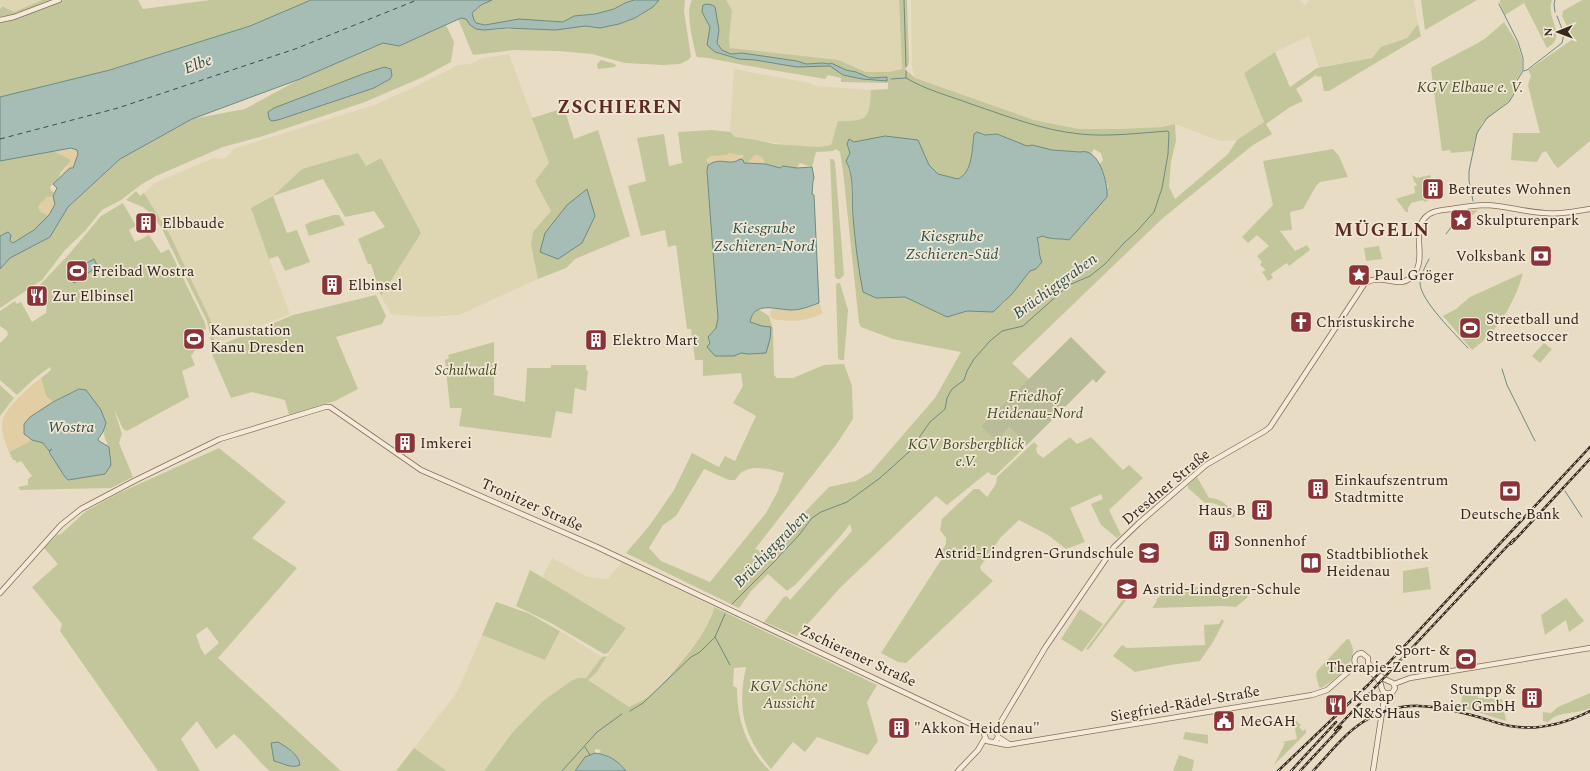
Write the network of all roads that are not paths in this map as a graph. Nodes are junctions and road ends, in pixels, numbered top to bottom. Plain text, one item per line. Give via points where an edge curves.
1 (59, 0) edge
2 (0, 20) edge
3 (1590, 209) edge
4 (0, 593) edge
5 (730, 609) joint
6 (1590, 648) edge
7 (1368, 663) junction
8 (1356, 665) junction
9 (1363, 667) junction
10 (1386, 681) junction
11 (1394, 684) junction
12 (1382, 685) junction
13 (1384, 693) junction
14 (995, 730) junction
15 (986, 736) junction
16 (996, 739) junction
17 (958, 771) edge
18 (1373, 771) edge

1 - 2 street via 14,18
3 - 14 street, Dresdner Straße via 1545,213 1493,206 1471,206 1434,212 1427,216 1420,227 1420,262 1415,273 1405,281 1374,278 1365,282 1270,427 1206,465 1114,547 1045,648
4 - 5 street, Tronitzer Straße via 69,517 111,493 231,435 326,407 333,408 421,470
5 - 15 street, Zschierener Straße via 975,726
6 - 11 street via 1410,678
7 - 8 street via 1367,656 1360,654 1354,659
7 - 9 street
7 - 10 street
8 - 9 street
8 - 16 street, Siegfried-Rädel-Straße via 1332,687 1320,693 1003,745
9 - 12 street
10 - 11 street
10 - 12 street
11 - 13 street via 1394,692
12 - 13 street
13 - 18 street
14 - 15 street
14 - 16 street
15 - 16 street, Siegfried-Rädel-Straße
15 - 17 street via 978,750

